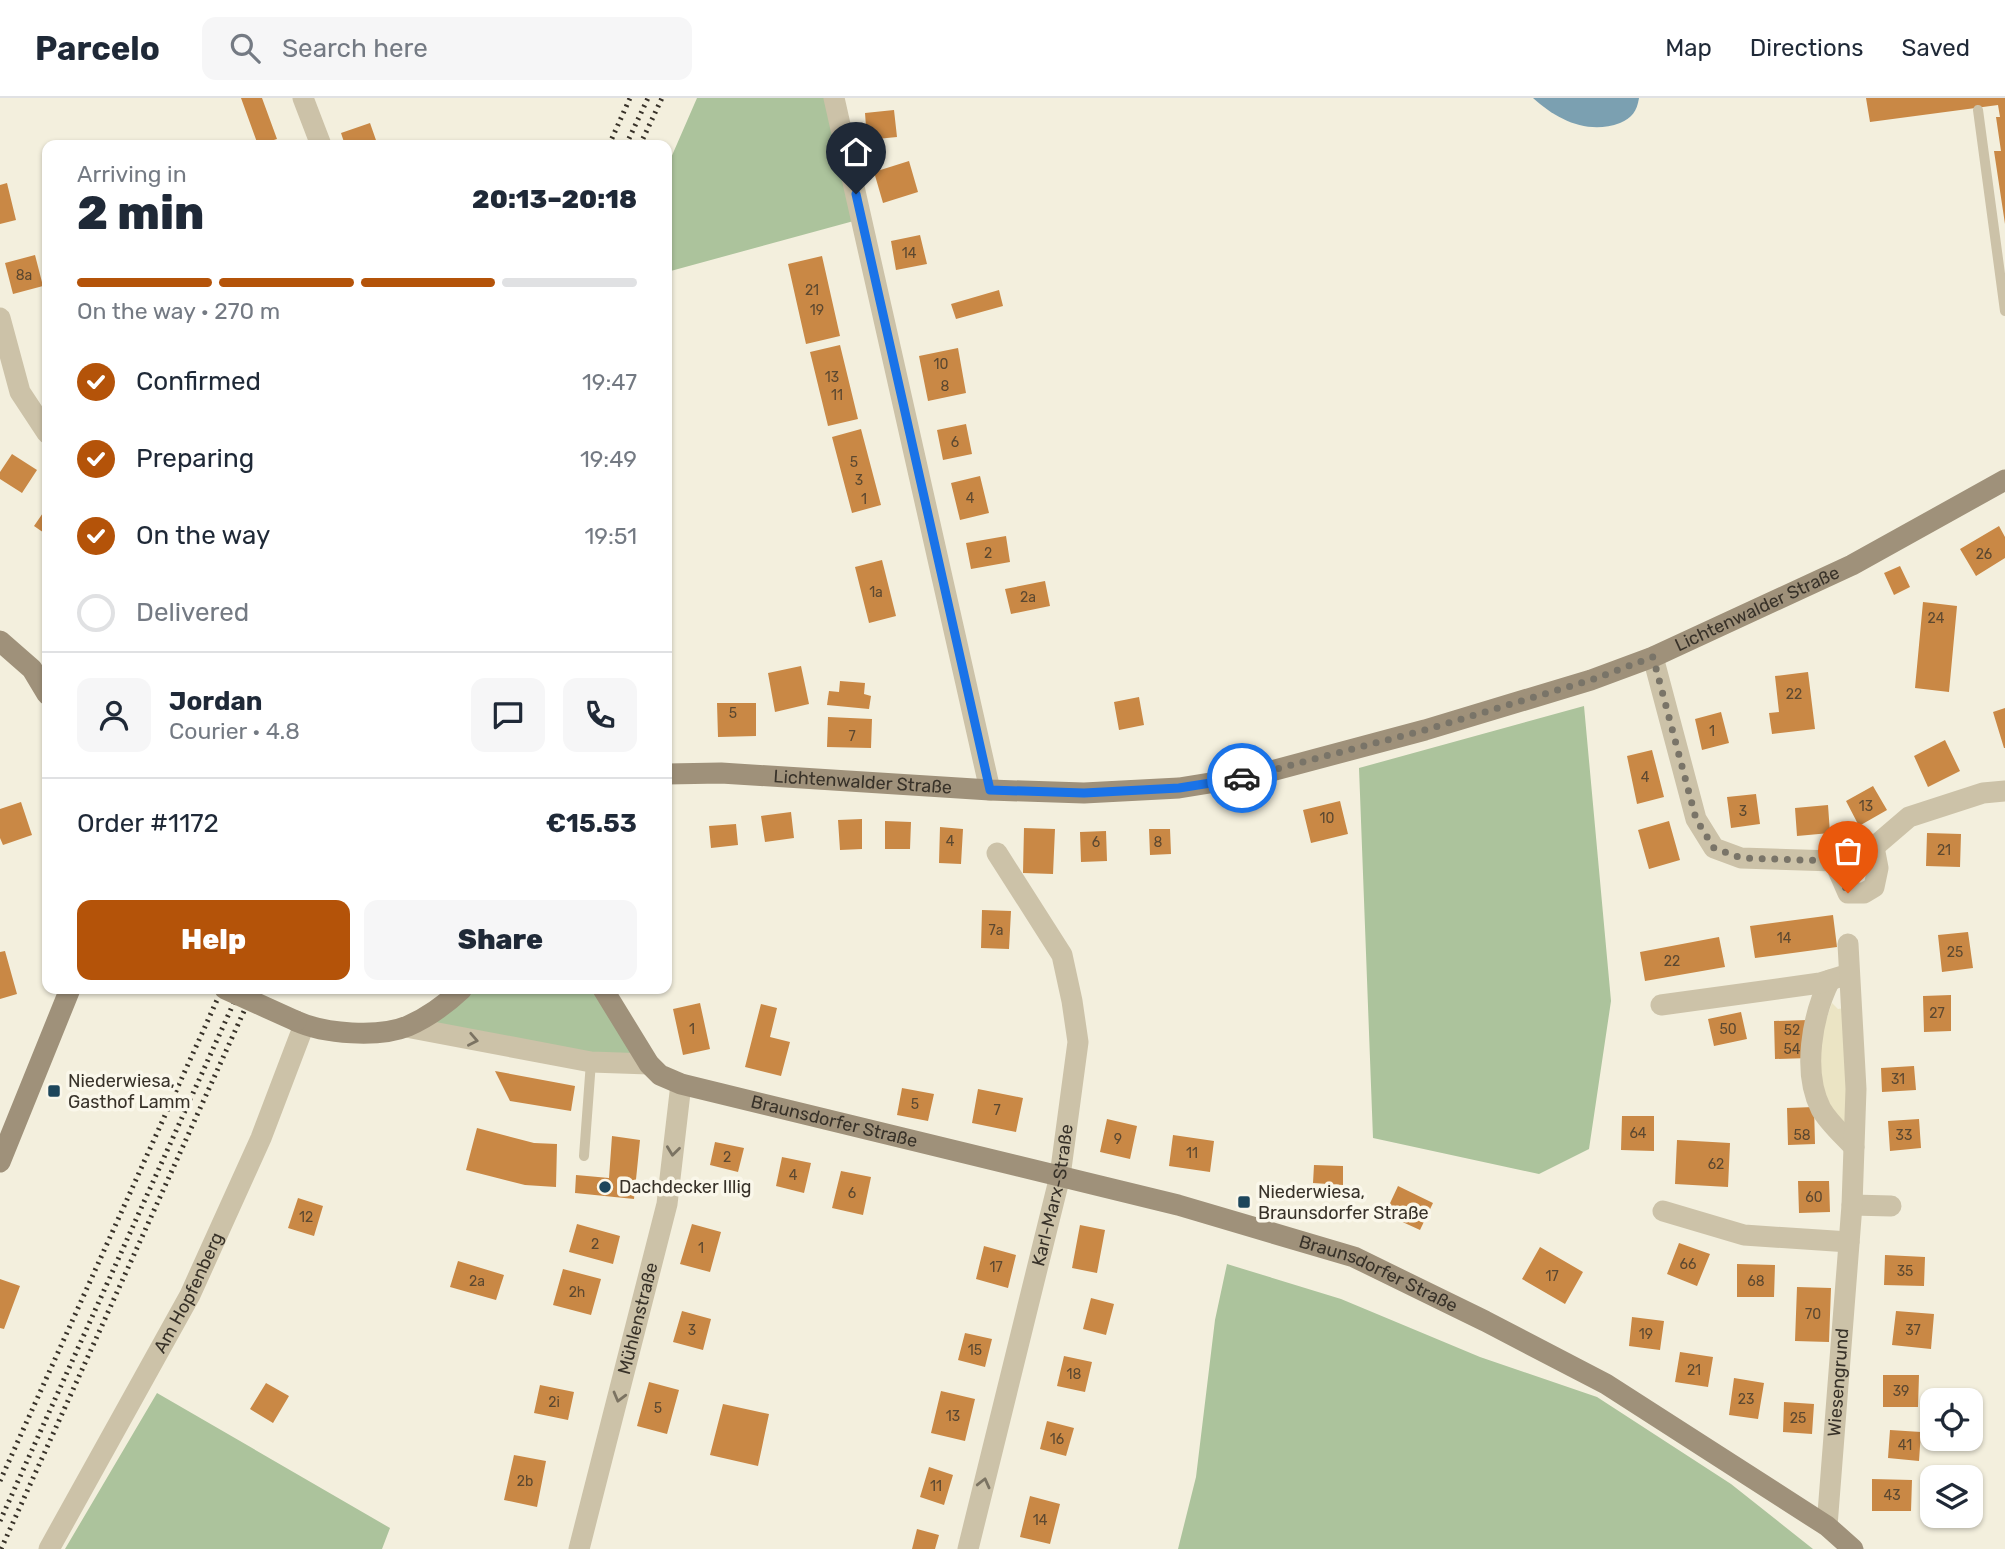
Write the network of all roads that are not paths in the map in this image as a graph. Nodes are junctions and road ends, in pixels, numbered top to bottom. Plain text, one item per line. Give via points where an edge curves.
1 (303, 98) edge
2 (834, 98) edge
3 (1978, 110) dead end
4 (319, 140) edge
5 (2005, 310) edge
6 (0, 318) edge
7 (42, 425) edge
8 (2005, 480) edge
9 (0, 641) edge
10 (1653, 657) junction
11 (42, 686) edge
12 (672, 774) edge
13 (990, 790) junction
14 (2005, 790) edge
15 (1874, 847) junction
16 (997, 853) dead end
17 (1834, 861) junction
18 (1848, 944) dead end
19 (1840, 977) junction
20 (68, 994) edge
21 (236, 994) edge
22 (456, 994) edge
23 (606, 994) edge
24 (1661, 1006) dead end
25 (300, 1023) junction
26 (406, 1027) junction
27 (591, 1062) junction
28 (649, 1064) junction
29 (681, 1084) junction
30 (1854, 1147) junction
31 (1, 1156) edge
32 (584, 1156) dead end
33 (1060, 1176) junction
34 (1852, 1205) junction
35 (1891, 1206) dead end
36 (1663, 1211) dead end
37 (1849, 1242) junction
38 (1827, 1526) junction
39 (49, 1549) edge
40 (579, 1549) edge
41 (968, 1549) edge
42 (1853, 1549) edge

1 - 4 street
2 - 13 street
3 - 5 lane
6 - 7 street via 20,392
8 - 10 main road, Lichtenwalder Straße via 1852,565
9 - 11 main road via 32,669
10 - 13 main road, Lichtenwalder Straße via 1425,730 1253,776 1179,788 1084,793
10 - 17 street via 1696,819 1714,848 1741,858
12 - 13 main road, Lichtenwalder Straße
14 - 15 street via 1909,817
15 - 17 street
15 - 17 street via 1878,869 1874,887 1864,893 1848,893
16 - 33 street, Karl-Marx-Straße via 1062,955 1073,1001 1078,1042
18 - 19 street, Wiesengrund
19 - 24 street via 1820,984
19 - 30 street, Wiesengrund via 1856,1090
19 - 30 street, Wiesengrund via 1818,1011 1811,1062 1814,1091 1823,1112
20 - 31 main road
21 - 25 main road, bridge
22 - 26 main road
23 - 28 main road, Braunsdorfer Straße
25 - 26 main road via 364,1033
25 - 39 street, Am Hopfenberg via 261,1138 190,1295
26 -> 27 street
27 - 28 street
27 - 32 lane
28 - 29 main road, Braunsdorfer Straße
29 - 33 main road, Braunsdorfer Straße
29 -> 40 street, Mühlenstraße via 667,1204
30 - 34 street, Wiesengrund
33 - 38 main road, Braunsdorfer Straße via 1354,1257 1606,1384
41 -> 33 street, Karl-Marx-Straße
34 - 35 street
34 - 37 street, Wiesengrund
36 - 37 street via 1744,1235
37 - 38 street, Wiesengrund
38 - 42 main road, Braunsdorfer Straße

